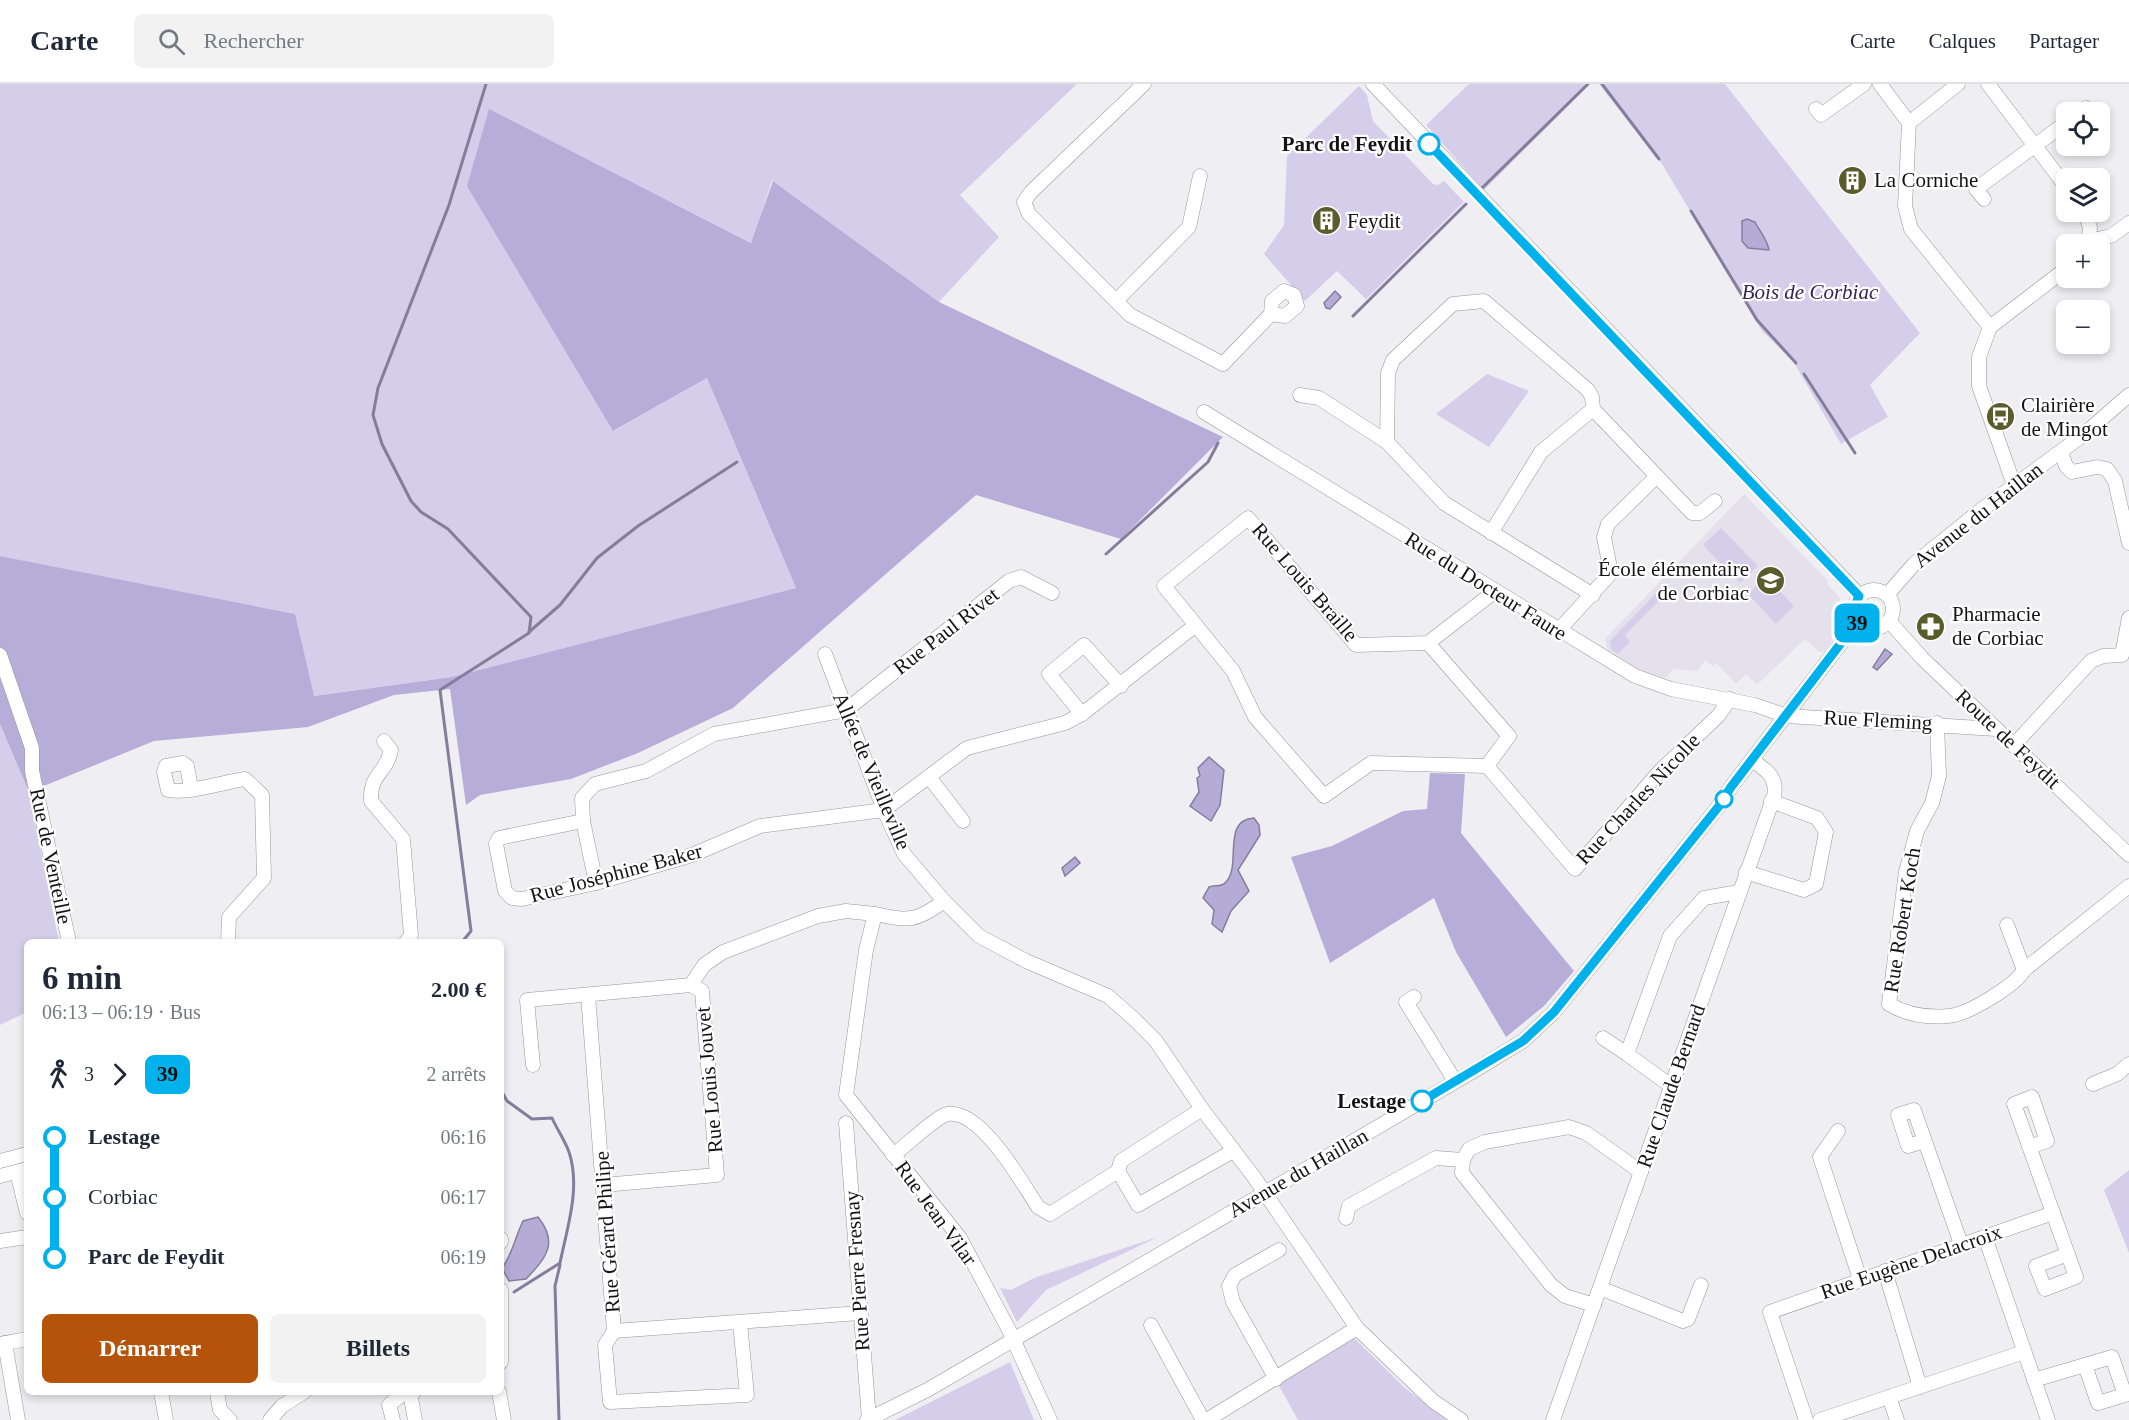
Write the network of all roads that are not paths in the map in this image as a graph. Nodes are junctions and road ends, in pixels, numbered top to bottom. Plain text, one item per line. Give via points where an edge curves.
1 (1144, 84) edge
2 (1373, 84) edge
3 (1864, 84) edge
4 (1880, 84) edge
5 (1958, 84) edge
6 (1988, 84) edge
7 (1816, 109) dead end
8 (1910, 123) junction
9 (2056, 130) edge
10 (2034, 145) junction
11 (2056, 174) edge
12 (1200, 176) dead end
13 (1984, 199) dead end
14 (2129, 223) edge
15 (2110, 236) edge
16 (2056, 276) edge
17 (1116, 301) junction
18 (1271, 314) dead end
19 (1990, 327) junction
20 (1300, 395) dead end
21 (2127, 400) edge
22 (1593, 409) junction
23 (1204, 412) dead end
24 (1387, 442) junction
25 (2061, 452) junction
26 (1656, 477) junction
27 (2014, 485) junction
28 (1715, 501) dead end
29 (1491, 533) junction
30 (2129, 543) edge
31 (1494, 592) junction
32 (1052, 593) dead end
33 (1593, 595) junction
34 (1887, 595) junction
35 (1859, 596) junction
36 (2129, 618) edge
37 (1889, 621) junction
38 (1862, 624) junction
39 (1196, 625) junction
40 (1558, 631) junction
41 (1428, 644) junction
42 (825, 654) dead end
43 (0, 655) edge
44 (2125, 656) edge
45 (1121, 686) junction
46 (1730, 699) junction
47 (846, 710) junction
48 (1082, 714) junction
49 (1792, 716) junction
50 (1937, 723) junction
51 (1996, 729) junction
52 (384, 741) dead end
53 (2014, 746) junction
54 (1756, 762) junction
55 (1487, 766) junction
56 (928, 777) junction
57 (191, 789) dead end
58 (1771, 801) junction
59 (884, 810) junction
60 (583, 821) junction
61 (963, 821) dead end
62 (2129, 855) edge
63 (1746, 872) junction
64 (596, 883) junction
65 (2129, 886) edge
66 (1739, 892) junction
67 (944, 901) junction
68 (875, 914) junction
69 (2007, 925) dead end
70 (68, 939) edge
71 (228, 939) edge
72 (408, 939) edge
73 (2024, 970) junction
74 (691, 985) junction
75 (588, 995) junction
76 (1414, 997) dead end
77 (1603, 1038) dead end
78 (1627, 1054) junction
79 (2129, 1064) edge
80 (533, 1065) dead end
81 (1455, 1081) junction
82 (2093, 1084) dead end
83 (1671, 1086) junction
84 (1202, 1109) junction
85 (846, 1123) dead end
86 (1838, 1131) dead end
87 (1924, 1141) dead end
88 (2029, 1147) dead end
89 (1233, 1151) junction
90 (24, 1155) edge
91 (893, 1155) junction
92 (1463, 1160) junction
93 (0, 1161) edge
94 (22, 1171) edge
95 (1118, 1171) junction
96 (1641, 1172) junction
97 (0, 1176) edge
98 (603, 1185) junction
99 (24, 1188) edge
100 (1265, 1192) junction
101 (2053, 1213) junction
102 (1346, 1218) dead end
103 (24, 1237) edge
104 (1985, 1237) junction
105 (0, 1240) edge
106 (1961, 1244) junction
107 (1279, 1250) dead end
108 (2068, 1254) dead end
109 (1885, 1271) junction
110 (1860, 1279) junction
111 (1701, 1285) dead end
112 (1600, 1288) junction
113 (1594, 1305) junction
114 (860, 1313) junction
115 (740, 1323) junction
116 (1151, 1324) dead end
117 (1358, 1329) junction
118 (614, 1331) junction
119 (24, 1339) edge
120 (1012, 1340) junction
121 (2, 1343) edge
122 (2024, 1352) junction
123 (2085, 1365) dead end
124 (1276, 1378) junction
125 (2034, 1380) junction
126 (1920, 1386) junction
127 (162, 1395) edge
128 (218, 1395) edge
129 (299, 1395) edge
130 (400, 1395) edge
131 (412, 1395) edge
132 (500, 1395) edge
133 (1889, 1397) junction
134 (1211, 1419) edge
135 (18, 1420) edge
136 (166, 1420) edge
137 (230, 1420) edge
138 (270, 1420) edge
139 (393, 1420) edge
140 (416, 1420) edge
141 (504, 1420) edge
142 (868, 1420) edge
143 (1050, 1420) edge
144 (1461, 1420) edge
145 (1553, 1420) edge
146 (1806, 1420) edge
147 (1820, 1420) edge
148 (1897, 1420) edge
149 (2048, 1420) edge

1 - 17 street via 1024,202 1029,214
2 - 35 street
3 - 7 street via 1821,115
4 - 8 street
5 - 8 street
6 - 10 street
8 - 19 street via 1905,206 1911,229
9 - 10 street
10 - 11 street
10 - 13 street via 1976,189
12 - 17 street via 1189,228
14 - 15 street
16 - 19 street
17 - 18 street via 1130,315 1223,364
19 - 27 street via 1978,357 1979,386
20 - 24 street via 1319,398
21 - 25 street, Avenue du Haillan
22 - 24 street via 1588,390 1484,301 1454,304 1393,360 1388,373
22 - 26 street
22 - 29 street via 1541,452
23 - 31 street, Rue du Docteur Faure
24 - 29 street via 1444,503
25 - 27 street, Avenue du Haillan
25 - 30 street via 2072,472 2107,469 2115,481
26 - 28 street via 1692,513 1700,513
26 - 33 street via 1608,524 1604,537 1611,573
27 - 34 street, Avenue du Haillan via 1914,564
29 - 33 street
31 - 40 street, Rue du Docteur Faure
31 - 41 street
32 - 47 street, Rue Paul Rivet via 1021,577 1009,580
33 - 40 street
34 - 35 street via 1873,590
34 - 37 street via 1893,608
35 - 38 street via 1854,608
36 - 44 street
37 - 38 street via 1882,626
37 - 51 street, Route de Feydit
38 - 49 street, Avenue du Haillan
39 - 41 street, Rue Louis Braille via 1164,586 1248,518 1356,645
39 - 45 street
39 - 55 street, Rue Louis Braille via 1233,671 1255,717 1324,796 1371,763
40 - 46 street, Rue du Docteur Faure via 1635,676 1671,689
41 - 55 street via 1509,736
42 - 47 street, Allée de Vieilleville
43 - 70 street, Rue de Venteille via 21,722 24,750
44 - 53 street via 2103,656 2091,661
45 - 48 street
45 - 48 street via 1084,645 1049,674
46 - 49 street, Rue du Docteur Faure
46 - 55 street, Rue Charles Nicolle via 1718,716 1660,771 1575,869
47 - 59 street, Allée de Vieilleville
47 - 60 street via 714,734 646,771 595,784 582,798
48 - 56 street via 1065,723 967,748
49 - 50 street, Rue Fleming
49 - 54 street, Avenue du Haillan
50 - 51 street, Rue Fleming
50 - 73 street, Rue Robert Koch via 1939,776 1906,872 1889,1004 1905,1013 1951,1016 1990,998 2018,980
51 - 53 street, Route de Feydit
52 - 72 street via 391,750 389,761 373,778 371,801 403,839 411,935
53 - 62 street, Route de Feydit
54 - 58 street, Rue Claude Bernard via 1774,781
54 - 81 street, Avenue du Haillan via 1548,1018 1523,1041
56 - 59 street
56 - 61 street
57 - 71 street via 245,779 262,795 264,878 229,917
58 - 63 street, Rue Claude Bernard
58 - 63 street via 1817,818 1826,832 1816,884 1804,890
59 - 64 street, Rue Joséphine Baker via 760,826 692,855
59 - 67 street, Allée de Vieilleville via 904,854
60 - 64 street
60 - 64 street, Rue Joséphine Baker via 499,838 496,844 505,891 512,898 522,899
63 - 66 street, Rue Claude Bernard
65 - 73 street, Rue Robert Koch
66 - 78 street via 1704,898 1670,936
66 - 83 street, Rue Claude Bernard
67 - 68 street via 923,916 908,919
67 - 84 street, Allée de Vieilleville via 979,936 1108,996 1156,1041
68 - 74 street via 846,911 818,915 729,949 704,965
68 - 91 street, Rue Jean Vilar via 866,951 846,1095
69 - 73 street
74 - 75 street
74 - 98 street, Rue Louis Jouvet via 702,991 717,1175
75 - 80 street via 527,1000
75 - 98 street, Rue Gérard Philipe
76 - 81 street via 1406,1002
77 - 78 street
78 - 83 street
79 - 82 street
81 - 100 street, Avenue du Haillan
83 - 96 street, Rue Claude Bernard
84 - 89 street, Allée de Vieilleville
84 - 95 street via 1121,1161
85 - 114 street, Rue Pierre Fresnay
86 - 110 street via 1821,1157
87 - 106 street
88 - 101 street
89 - 95 street via 1138,1204
89 - 100 street, Allée de Vieilleville
90 - 93 street
91 - 95 street via 946,1114 959,1114 990,1136 1038,1207 1050,1214
91 - 120 street, Rue Jean Vilar via 960,1238
92 - 96 street via 1469,1149 1485,1142 1569,1127 1586,1133
92 - 102 street via 1436,1158 1349,1206
92 - 113 street via 1462,1173 1551,1285 1565,1296
94 - 97 street
94 - 99 street
96 - 112 street, Rue Claude Bernard
98 - 118 street, Rue Gérard Philipe
100 - 117 street, Allée de Vieilleville
100 - 120 street, Avenue du Haillan
101 - 104 street, Rue Eugène Delacroix
101 - 108 street
103 - 105 street
104 - 106 street, Rue Eugène Delacroix
104 - 122 street
106 - 109 street, Rue Eugène Delacroix
107 - 124 street via 1235,1275 1229,1286 1233,1302
109 - 110 street, Rue Eugène Delacroix
109 - 126 street
110 - 146 street, Rue Eugène Delacroix via 1770,1312
111 - 112 street via 1688,1319 1683,1322
112 - 113 street, Rue Claude Bernard
113 - 145 street, Rue Claude Bernard
114 - 115 street, Rue Gérard Philipe
114 - 142 street, Rue Pierre Fresnay
115 - 118 street, Rue Gérard Philipe
115 - 118 street via 747,1395 610,1402 606,1345
116 - 134 street
117 - 124 street
117 - 144 street, Allée de Vieilleville via 1433,1401
119 - 121 street
120 - 142 street, Avenue du Haillan
120 - 143 street, Rue Jean Vilar
121 - 135 street
122 - 125 street
122 - 126 street
123 - 125 street
124 - 134 street
125 - 149 street
126 - 133 street
127 - 136 street
128 - 137 street via 220,1410
129 - 138 street
130 - 139 street via 389,1405
131 - 140 street
132 - 141 street
133 - 147 street
133 - 148 street

